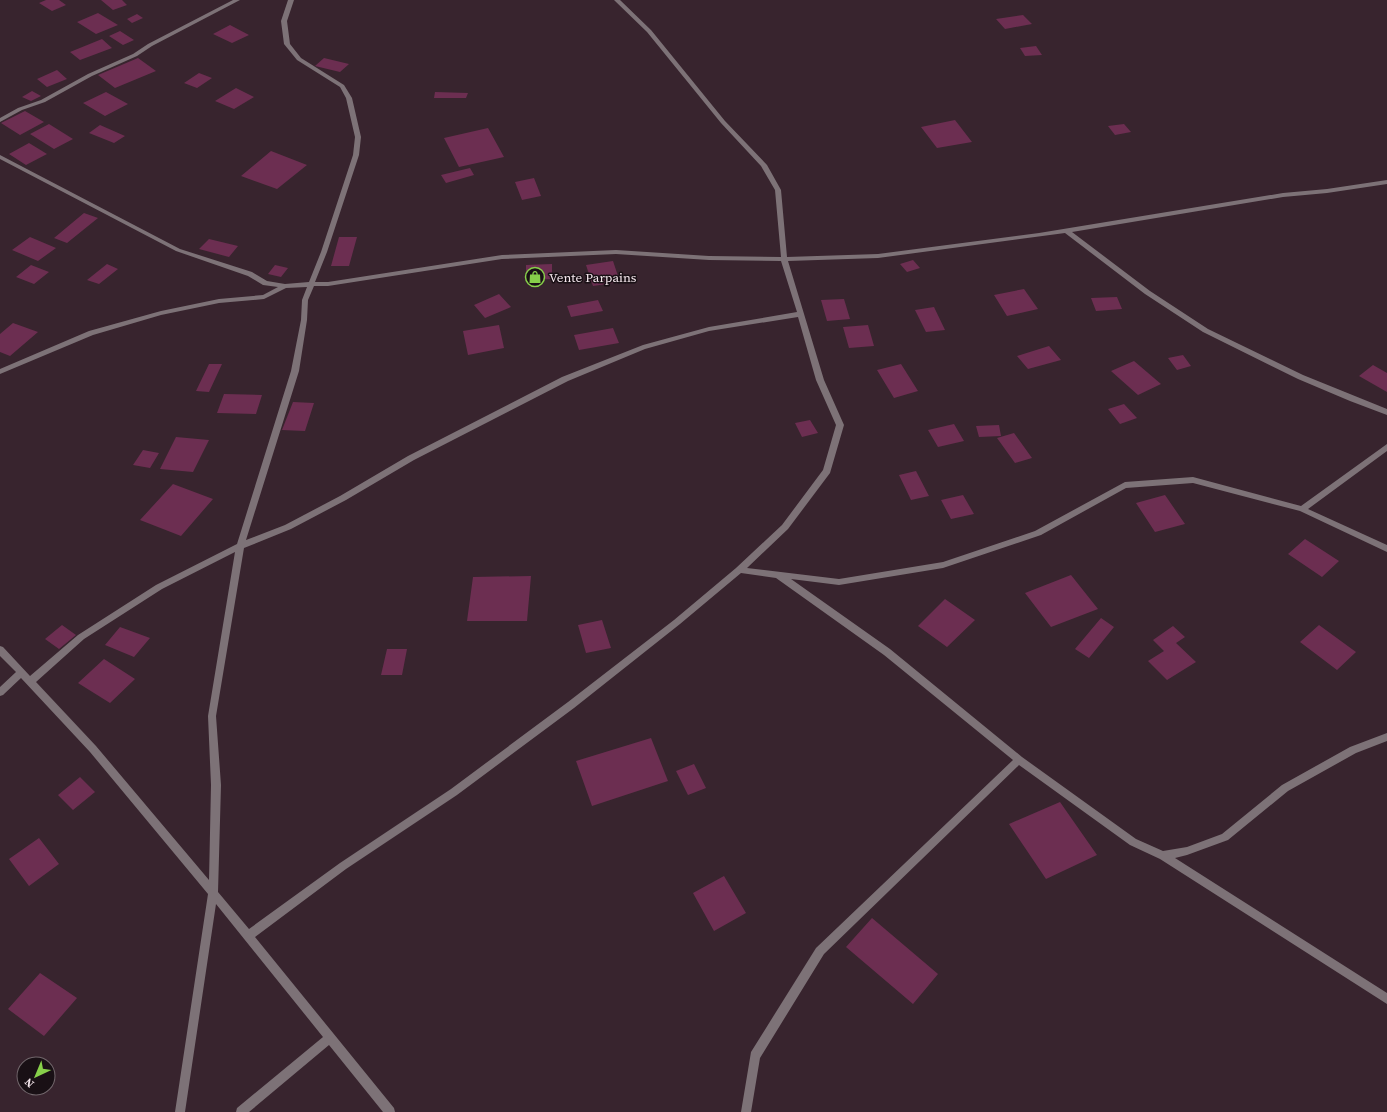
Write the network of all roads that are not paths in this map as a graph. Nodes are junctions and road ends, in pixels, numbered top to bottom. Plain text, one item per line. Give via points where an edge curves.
1 (237, 0) edge
2 (292, 0) edge
3 (617, 0) edge
4 (0, 120) edge
5 (0, 158) edge
6 (1387, 182) edge
7 (1067, 230) junction
8 (784, 259) junction
9 (312, 284) junction
10 (285, 286) junction
11 (801, 314) junction
12 (0, 372) edge
13 (1387, 412) edge
14 (1387, 447) edge
15 (1302, 509) junction
16 (240, 546) junction
17 (1387, 549) edge
18 (739, 570) junction
19 (777, 574) junction
20 (0, 650) edge
21 (21, 673) junction
22 (30, 682) junction
23 (0, 692) edge
24 (1387, 737) edge
25 (1019, 760) junction
26 (1163, 856) junction
27 (213, 893) junction
28 (248, 936) junction
29 (1387, 999) edge
30 (330, 1038) junction
31 (180, 1112) edge
32 (241, 1112) edge
33 (390, 1112) edge
34 (746, 1112) edge

1 - 4 street via 150,45 136,55
2 - 9 street via 284,21 287,44 299,59 342,86 349,98 358,137 356,155
3 - 8 street via 649,30 723,122 764,165 778,190
5 - 10 street via 178,250 250,274 265,283
6 - 7 street via 1283,195
7 - 8 street via 878,256
7 - 13 street via 1118,272 1200,328 1294,374
8 - 9 street via 616,252 502,257 328,284
8 - 11 street
9 - 10 street
9 - 16 street via 305,300 295,371
10 - 12 street via 264,297 219,301 161,313 91,333
11 - 16 street via 709,329 643,347 530,396 411,458 288,528
11 - 18 street via 820,380 840,425 827,471 785,527
14 - 15 street
15 - 17 street
15 - 19 street via 1193,480 1125,485 1038,533 943,565 839,582
16 - 22 street via 159,587 81,637
16 - 27 street via 212,716 216,785
18 - 19 street
18 - 28 street via 565,710 454,792 343,866
19 - 25 street via 887,652
20 - 21 street
21 - 22 street
21 - 23 street
22 - 27 street via 93,749
24 - 26 street via 1353,750 1286,788 1225,837 1187,851
25 - 26 street via 1133,842
25 - 34 street via 820,951 755,1056
26 - 29 street
27 - 28 street
27 - 31 street
28 - 30 street
30 - 32 street
30 - 33 street

